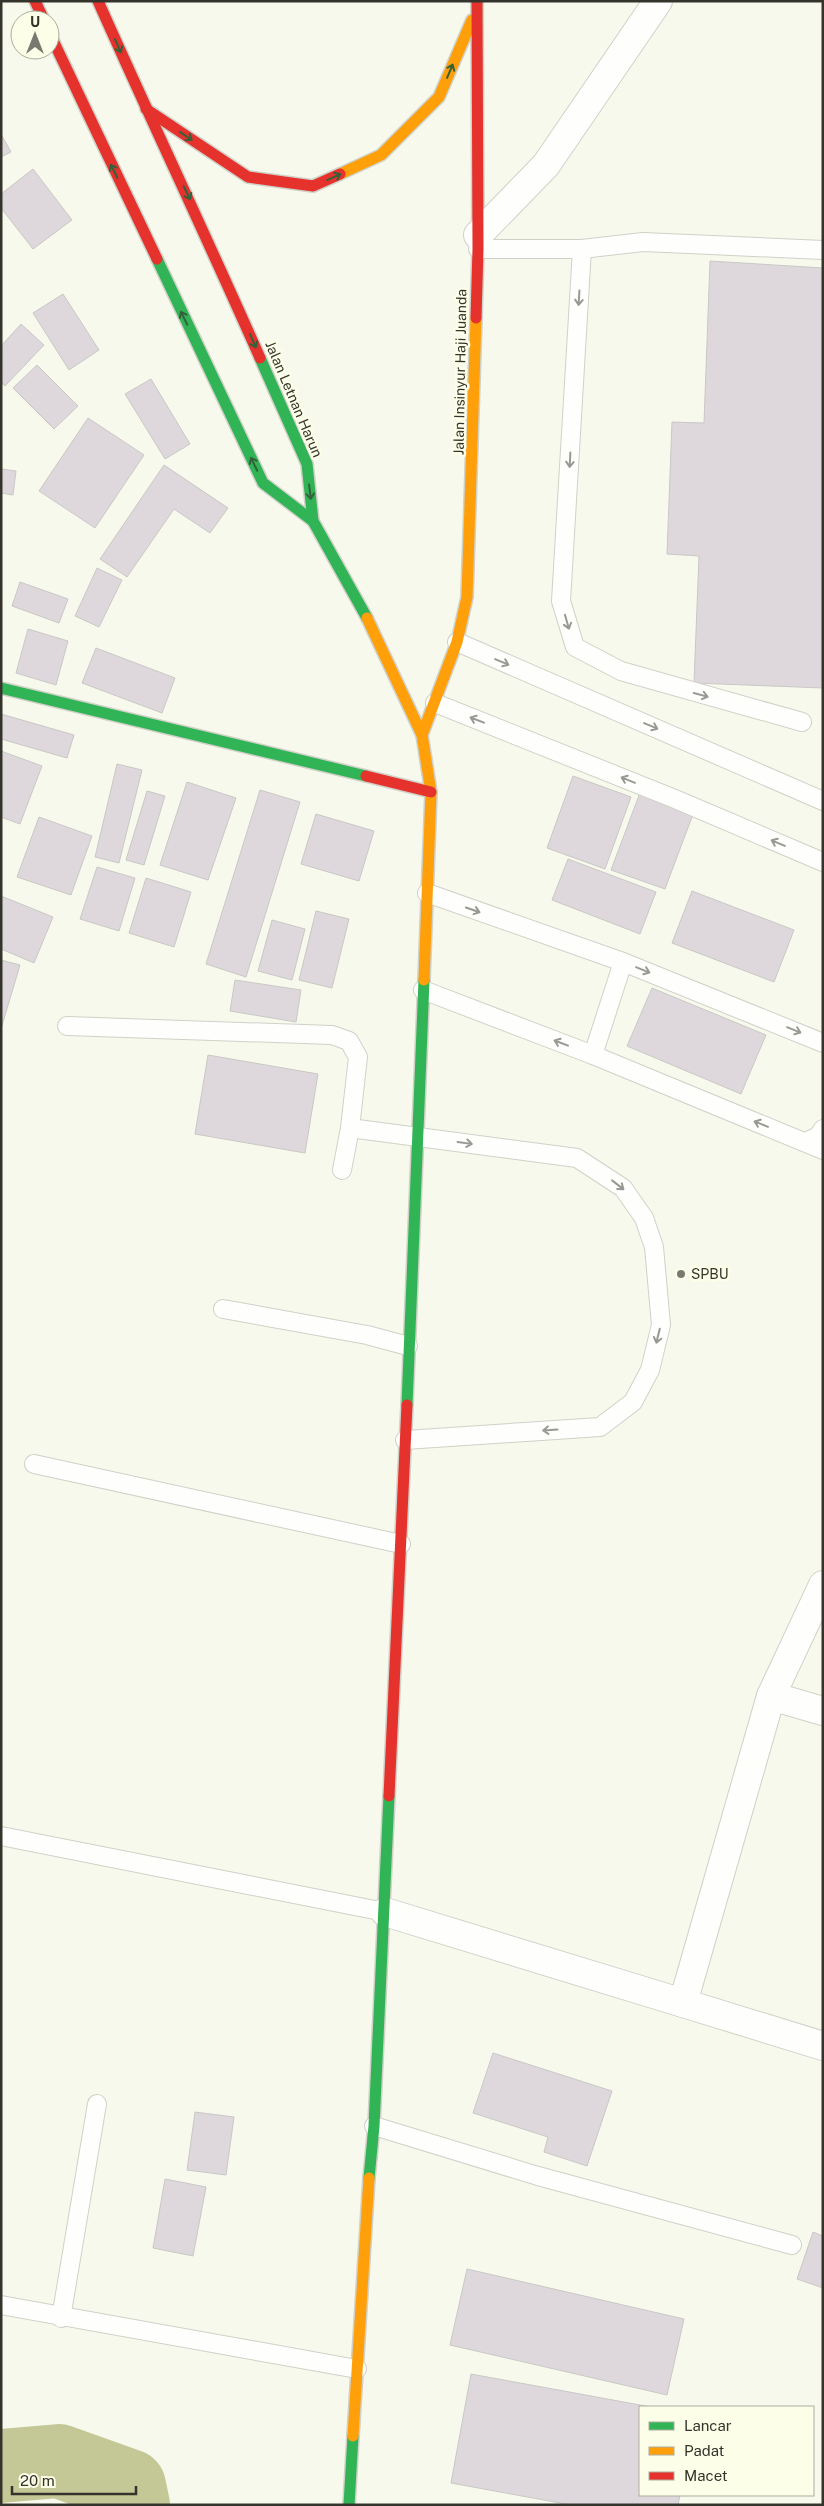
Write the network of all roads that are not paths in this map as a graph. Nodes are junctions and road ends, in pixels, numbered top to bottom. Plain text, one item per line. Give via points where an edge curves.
1 (98, 1) edge
2 (658, 1) edge
3 (477, 6) edge
4 (60, 55) edge
5 (146, 109) junction
6 (478, 242) junction
7 (582, 249) junction
8 (823, 250) edge
9 (313, 521) junction
10 (457, 642) junction
11 (1, 688) edge
12 (435, 703) junction
13 (802, 722) dead end
14 (422, 735) junction
15 (798, 789) junction
16 (823, 791) edge
17 (430, 792) junction
18 (823, 801) edge
19 (823, 862) edge
20 (427, 893) junction
21 (623, 962) junction
22 (423, 990) junction
23 (67, 1026) dead end
24 (823, 1043) edge
25 (593, 1055) junction
26 (350, 1128) junction
27 (823, 1129) edge
28 (417, 1136) junction
29 (806, 1142) junction
30 (823, 1150) edge
31 (342, 1170) dead end
32 (223, 1309) dead end
33 (408, 1346) junction
34 (405, 1440) junction
35 (34, 1464) dead end
36 (401, 1544) junction
37 (823, 1585) edge
38 (771, 1696) junction
39 (823, 1711) edge
40 (1, 1836) edge
41 (385, 1912) junction
42 (683, 2003) junction
43 (823, 2046) edge
44 (97, 2104) dead end
45 (374, 2126) junction
46 (792, 2245) dead end
47 (1, 2305) edge
48 (61, 2318) junction
49 (357, 2370) junction
50 (349, 2505) edge

1 -> 5 main road, Jalan Letnan Harun
2 - 6 street via 546,165
5 -> 3 main road via 248,177 313,186 382,155 439,97
3 - 6 main road, Jalan Insinyur Haji Juanda
9 -> 4 main road via 263,483
5 -> 9 main road, Jalan Letnan Harun via 189,197 306,464
6 - 7 lane
6 - 10 main road, Jalan Insinyur Haji Juanda via 470,554 467,597
7 - 8 lane via 643,242
7 -> 13 lane via 561,601 575,647 621,671
9 - 14 main road via 376,636
10 - 12 main road, Jalan Insinyur Haji Juanda
10 -> 15 lane
11 - 17 main road
12 - 14 main road, Jalan Insinyur Haji Juanda
19 -> 12 lane
14 - 17 main road
15 - 16 lane
15 - 18 lane
17 - 20 main road
20 -> 21 lane
20 - 22 main road
21 -> 24 lane
21 - 25 lane
25 -> 22 lane
22 - 28 main road
23 - 26 lane via 332,1035 349,1041 358,1056
29 -> 25 lane
26 - 28 lane
26 - 31 lane
27 - 29 lane via 818,1136
28 - 33 main road
28 -> 34 lane via 577,1158 623,1188 644,1218 654,1247 661,1325 650,1370 633,1402 600,1427
29 - 30 lane
32 - 33 lane via 366,1335
33 - 34 main road
34 - 36 main road
35 - 36 lane
36 - 41 main road
37 - 38 street
38 - 39 street
38 - 42 street
40 - 41 lane
41 - 42 street
41 - 45 main road
42 - 43 street
44 - 48 lane
45 - 46 lane via 538,2176
45 - 49 main road
47 - 48 lane
48 - 49 lane
49 - 50 main road

